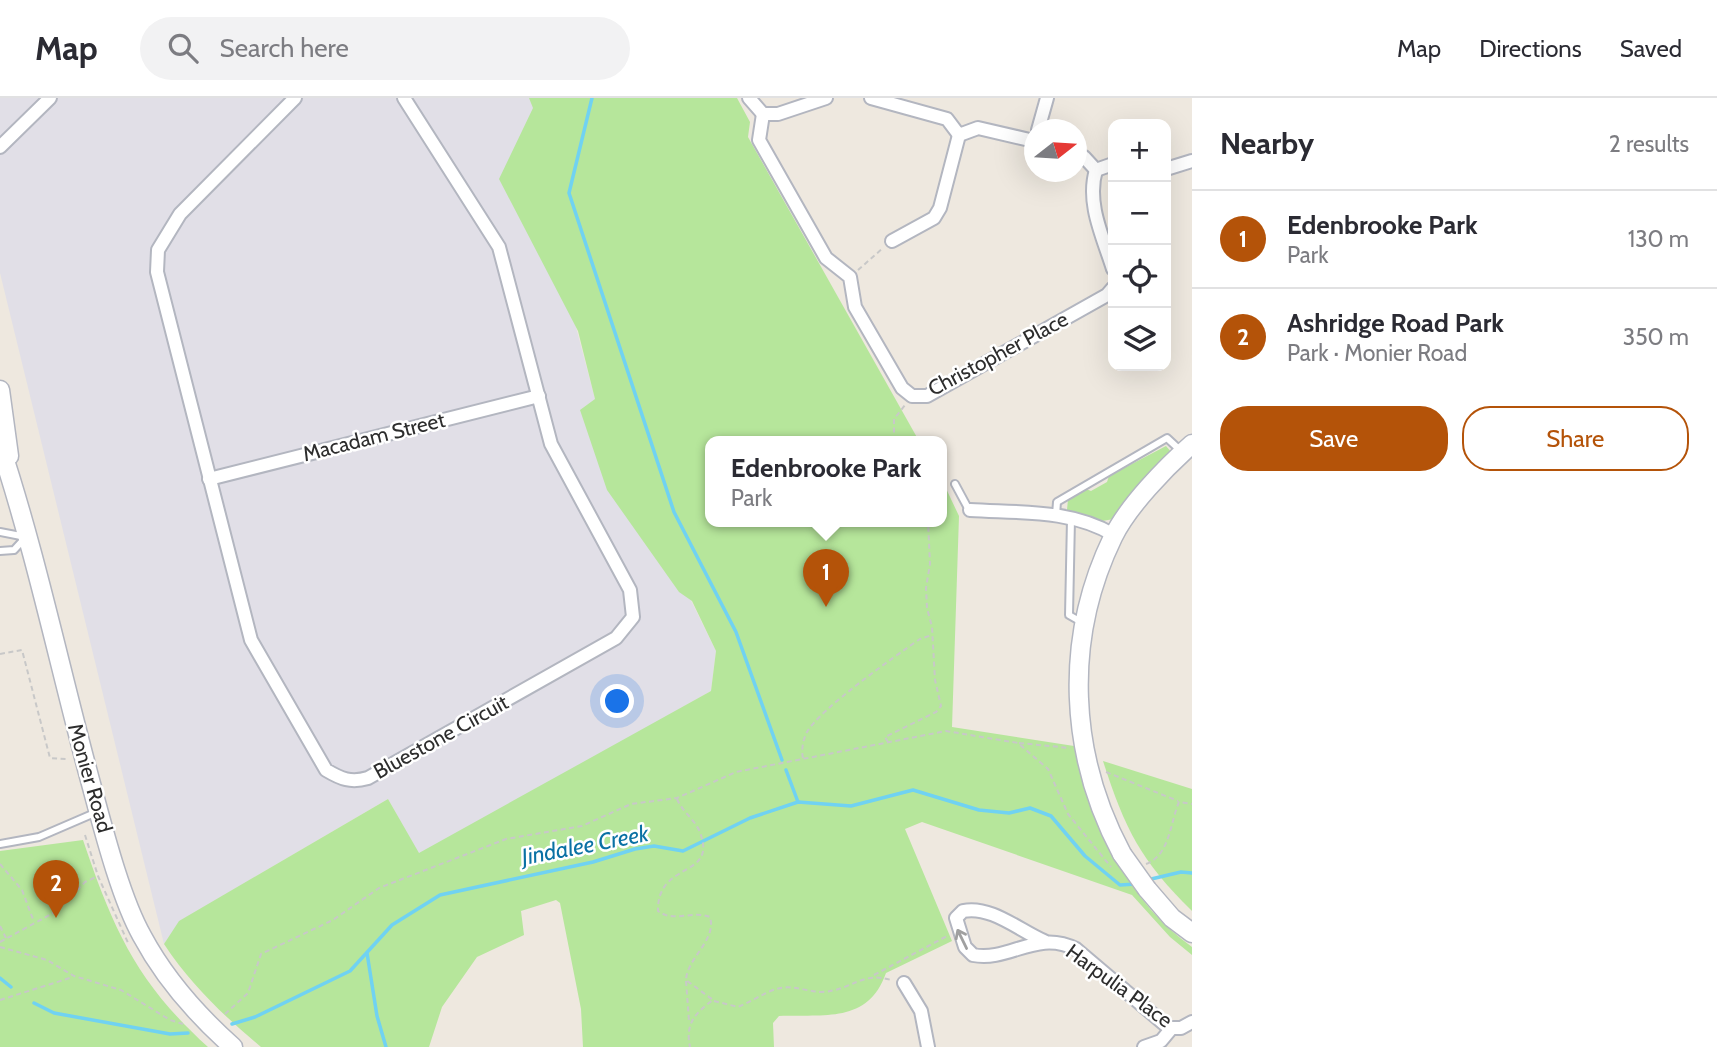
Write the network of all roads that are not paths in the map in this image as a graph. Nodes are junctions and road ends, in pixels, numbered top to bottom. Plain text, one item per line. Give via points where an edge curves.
1 (50, 98) edge
2 (295, 98) edge
3 (404, 98) edge
4 (749, 98) edge
5 (826, 98) edge
6 (871, 98) edge
7 (1047, 98) edge
8 (763, 114) junction
9 (1041, 119) edge
10 (959, 135) junction
11 (1024, 139) edge
12 (0, 148) edge
13 (1087, 160) edge
14 (1192, 161) edge
15 (1108, 166) edge
16 (1171, 167) edge
17 (1096, 170) junction
18 (892, 241) road end
19 (1108, 252) edge
20 (1108, 294) edge
21 (0, 390) edge
22 (539, 396) junction
23 (0, 445) edge
24 (1187, 448) edge
25 (11, 478) junction
26 (209, 479) junction
27 (956, 484) dead end
28 (970, 510) joint
29 (1056, 515) junction
30 (1071, 517) junction
31 (0, 532) edge
32 (1114, 535) junction
33 (26, 537) junction
34 (0, 551) edge
35 (1084, 624) junction
36 (99, 812) junction
37 (0, 844) edge
38 (1192, 933) edge
39 (1044, 941) junction
40 (904, 983) road end
41 (1192, 1021) edge
42 (1171, 1029) junction
43 (233, 1047) edge
44 (928, 1047) edge
45 (1144, 1047) edge

1 - 12 street
2 - 26 street, Bluestone Circuit via 180,214 158,250 162,292
3 - 22 street, Bluestone Circuit via 499,247
4 - 8 street
5 - 8 street via 778,114
6 - 10 street via 947,119
7 - 9 street
8 - 20 street, Christopher Place via 759,140 827,260 850,277 855,307 902,388 912,396 927,396
10 - 11 street via 978,128
10 - 18 street via 934,218
13 - 17 street
14 - 16 street
15 - 17 street
17 - 19 street via 1091,186 1093,203
21 - 25 main road, Monier Road
22 - 26 street, Macadam Street
22 - 26 street, Bluestone Circuit via 551,443 630,590 633,617 616,638 357,782 326,770 251,639
23 - 25 main road, Monier Road
24 - 29 lane via 1167,438 1057,502
24 - 32 main road
25 - 33 main road, Monier Road
27 - 28 lane
28 - 29 street
29 - 30 street
30 - 32 street
30 - 35 lane via 1069,615
31 - 33 lane
32 - 35 main road
33 - 34 lane via 11,551
33 - 36 main road, Monier Road
35 - 38 main road, bridge via 1078,676 1083,749 1119,861
36 - 37 lane via 39,837
36 - 43 main road, Monier Road via 140,933 175,986
39 -> 39 street, Harpulia Place via 979,956 969,952 956,916 969,909 1018,926
39 - 42 street, Harpulia Place via 1076,949
40 - 44 street via 920,1011
41 - 42 street, Harpulia Place
42 - 45 street via 1161,1041

